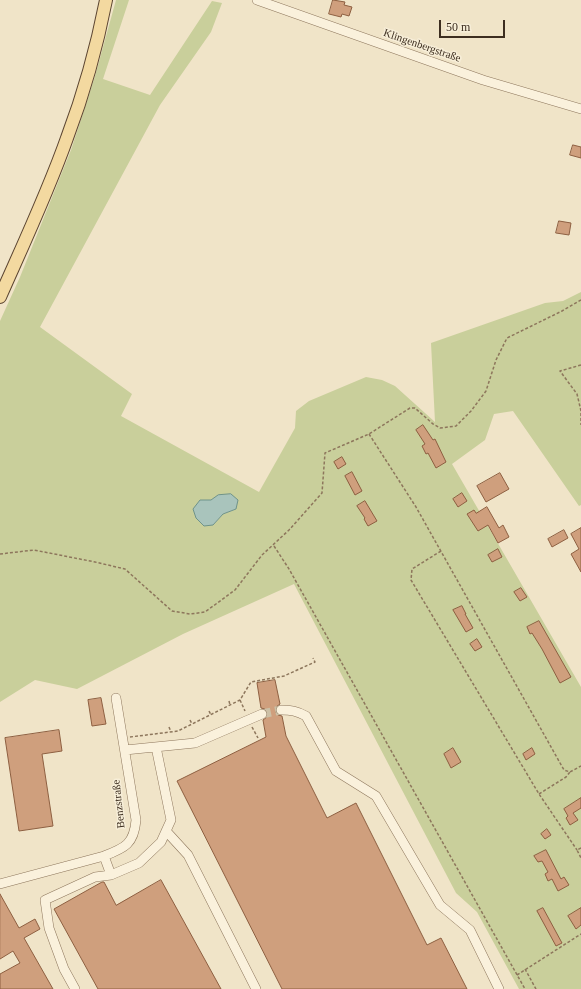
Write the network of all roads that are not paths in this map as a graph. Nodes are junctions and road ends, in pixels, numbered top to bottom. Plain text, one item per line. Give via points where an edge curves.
1 (106, 0) edge
2 (257, 0) edge
3 (581, 109) edge
4 (0, 297) edge
5 (116, 698) dead end
6 (281, 710) tunnel mouth
7 (262, 714) tunnel mouth
8 (156, 747) junction
9 (125, 750) junction
10 (166, 831) junction
11 (104, 856) junction
12 (111, 875) junction
13 (0, 884) edge
14 (75, 989) edge
15 (256, 989) edge
16 (499, 989) edge

1 - 4 main road via 84,88 68,137
2 - 3 street, Klingenbergstraße via 483,80
5 - 9 street, Benzstraße
6 - 16 street via 298,711 306,716 336,771 376,796 440,905 470,930
7 - 8 street via 195,743
8 - 9 street
8 - 10 street via 171,820
9 - 11 street, Benzstraße via 136,820 135,832 130,842 121,850
10 - 12 street via 162,842 139,863
10 - 15 street via 188,855
11 - 12 street
11 - 13 street, Benzstraße
12 - 14 street via 95,877 45,900 49,928 64,969

